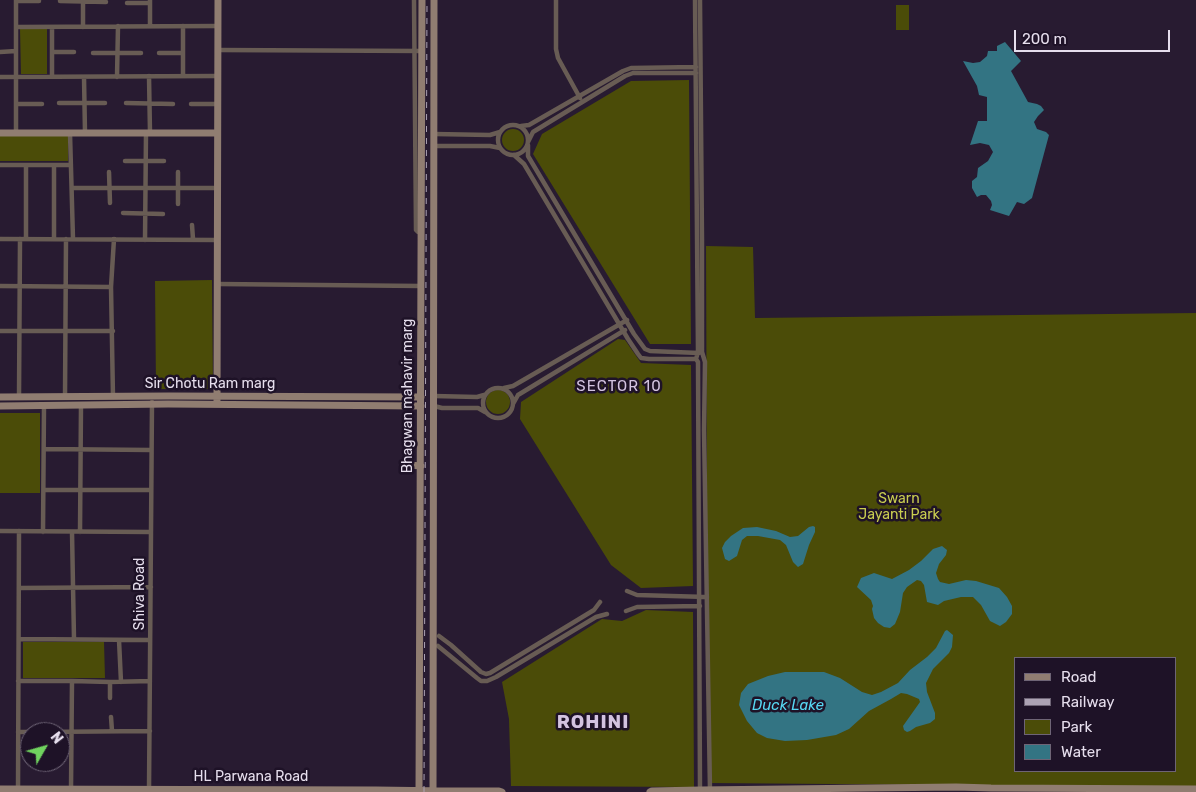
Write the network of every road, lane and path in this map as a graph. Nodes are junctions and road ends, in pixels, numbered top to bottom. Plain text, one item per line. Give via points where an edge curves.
1 (16, 0) edge
2 (218, 0) edge
3 (414, 0) edge
4 (422, 0) edge
5 (434, 0) edge
6 (556, 0) edge
7 (695, 0) edge
8 (700, 0) edge
9 (39, 1) dead end
10 (60, 1) dead end
11 (83, 1) edge
12 (150, 1) edge
13 (106, 2) dead end
14 (127, 3) dead end
15 (83, 26) junction
16 (118, 26) junction
17 (150, 26) junction
18 (183, 26) junction
19 (218, 26) junction
20 (16, 27) junction
21 (52, 27) junction
22 (218, 50) junction
23 (16, 51) junction
24 (418, 51) junction
25 (0, 52) edge
26 (52, 52) junction
27 (74, 52) dead end
28 (93, 53) dead end
29 (118, 53) junction
30 (141, 53) dead end
31 (159, 53) dead end
32 (183, 53) junction
33 (696, 67) junction
34 (696, 73) junction
35 (117, 76) junction
36 (149, 76) junction
37 (183, 76) junction
38 (217, 76) junction
39 (0, 77) edge
40 (16, 77) junction
41 (52, 77) junction
42 (84, 77) junction
43 (579, 97) junction
44 (582, 102) junction
45 (59, 103) dead end
46 (85, 103) junction
47 (105, 103) dead end
48 (126, 103) dead end
49 (149, 103) junction
50 (16, 104) junction
51 (42, 104) dead end
52 (173, 104) dead end
53 (191, 104) dead end
54 (217, 104) junction
55 (521, 126) junction
56 (500, 132) junction
57 (0, 133) edge
58 (16, 133) junction
59 (70, 133) junction
60 (85, 133) junction
61 (148, 133) junction
62 (217, 133) junction
63 (434, 134) junction
64 (528, 143) junction
65 (434, 146) junction
66 (500, 148) junction
67 (514, 155) junction
68 (126, 161) dead end
69 (146, 161) junction
70 (164, 161) dead end
71 (0, 165) edge
72 (26, 165) junction
73 (54, 165) junction
74 (71, 165) junction
75 (109, 172) dead end
76 (178, 172) dead end
77 (72, 188) junction
78 (110, 188) junction
79 (145, 188) junction
80 (178, 188) junction
81 (218, 188) junction
82 (110, 203) dead end
83 (178, 204) dead end
84 (124, 213) dead end
85 (145, 214) junction
86 (163, 214) dead end
87 (434, 214) junction
88 (421, 215) junction
89 (192, 225) dead end
90 (421, 232) junction
91 (0, 239) edge
92 (23, 239) junction
93 (54, 239) junction
94 (66, 239) junction
95 (73, 239) junction
96 (114, 239) junction
97 (145, 240) junction
98 (193, 240) junction
99 (218, 240) junction
100 (218, 284) junction
101 (0, 286) edge
102 (20, 286) junction
103 (421, 286) junction
104 (66, 287) junction
105 (112, 287) junction
106 (627, 320) junction
107 (620, 324) junction
108 (630, 326) junction
109 (623, 330) junction
110 (0, 331) edge
111 (20, 331) junction
112 (66, 331) junction
113 (112, 331) junction
114 (698, 352) junction
115 (704, 357) junction
116 (696, 359) junction
117 (504, 388) junction
118 (484, 395) junction
119 (113, 396) junction
120 (152, 396) junction
121 (217, 396) junction
122 (434, 396) junction
123 (0, 397) edge
124 (19, 397) junction
125 (65, 397) junction
126 (421, 397) junction
127 (152, 404) junction
128 (217, 404) junction
129 (513, 404) junction
130 (81, 405) junction
131 (0, 406) edge
132 (44, 406) junction
133 (421, 406) junction
134 (434, 406) junction
135 (486, 412) junction
136 (44, 449) junction
137 (80, 449) junction
138 (151, 450) junction
139 (408, 465) dead end
140 (421, 466) junction
141 (44, 490) junction
142 (80, 490) junction
143 (151, 490) junction
144 (0, 531) edge
145 (19, 532) junction
146 (43, 532) junction
147 (72, 532) junction
148 (80, 532) junction
149 (151, 532) junction
150 (151, 587) junction
151 (19, 588) junction
152 (73, 588) junction
153 (627, 591) dead end
154 (700, 596) junction
155 (706, 597) junction
156 (600, 602) dead end
157 (700, 606) junction
158 (707, 606) junction
159 (626, 611) dead end
160 (607, 614) dead end
161 (438, 636) dead end
162 (19, 639) junction
163 (74, 639) junction
164 (119, 640) junction
165 (150, 640) junction
166 (438, 646) dead end
167 (150, 680) junction
168 (18, 681) junction
169 (72, 681) junction
170 (110, 682) junction
171 (121, 682) junction
172 (110, 698) dead end
173 (112, 717) dead end
174 (112, 731) junction
175 (150, 731) junction
176 (18, 732) joint
177 (72, 732) junction
178 (0, 789) edge
179 (72, 789) junction
180 (1196, 789) edge
181 (991, 790) edge
182 (18, 791) edge
183 (149, 791) edge
184 (419, 791) edge
185 (433, 791) edge
186 (700, 791) edge
187 (710, 791) edge
188 (448, 792) edge
189 (502, 792) edge
190 (650, 792) edge

1 - 9 street
1 - 20 street
2 - 19 street
3 - 24 street
4 - 24 street, Bhagwan mahavir marg
5 - 63 street, Bhagwan mahavir marg
6 - 43 street via 558,58
7 - 33 street
8 - 115 street
10 - 11 street
11 - 13 street
11 - 15 street
12 - 14 street
12 - 17 street
15 - 16 street
15 - 21 street
16 - 17 street
16 - 29 street
17 - 18 street
18 - 19 street
18 - 32 street
19 - 22 street
20 - 21 street
20 - 23 street
21 - 26 street
22 - 24 street
22 - 38 street
23 - 25 street
23 - 40 street
24 - 88 street, Bhagwan mahavir marg
24 - 90 street via 416,230
26 - 27 street
26 - 41 street
28 - 29 street
29 - 30 street
29 - 35 street
31 - 32 street
32 - 37 street
33 - 34 street
33 - 43 street via 631,68
34 - 44 street via 633,73
34 - 114 street
35 - 36 street
35 - 42 street
36 - 37 street
36 - 49 street
37 - 38 street
38 - 54 street
39 - 40 street
40 - 41 street
40 - 50 street
41 - 42 street
42 - 46 street
43 - 44 street
43 - 55 street via 529,125
44 - 64 street via 533,132
45 - 46 street
46 - 47 street
46 - 60 street
48 - 49 street
49 - 52 street
49 - 61 street
50 - 51 street
50 - 58 street
53 - 54 street
54 - 62 street
55 - 56 street via 510,125
55 - 64 street via 528,135
56 - 63 street via 490,135
56 - 66 street
57 - 58 street
58 - 59 street
59 - 60 street
59 - 74 street
60 - 61 street
61 - 62 street
61 - 69 street
62 - 81 street
63 - 65 street, Bhagwan mahavir marg
64 - 67 street via 522,152
64 - 106 street via 528,156
65 - 66 street
65 - 87 street, Bhagwan mahavir marg
66 - 67 street
67 - 107 street via 524,164
68 - 69 street
69 - 70 street
69 - 79 street
71 - 72 street
72 - 73 street
72 - 92 street
73 - 74 street
73 - 93 street
74 - 77 street
75 - 78 street
76 - 80 street
77 - 78 street
77 - 95 street
78 - 79 street
78 - 82 street
79 - 80 street
79 - 85 street
80 - 81 street
80 - 83 street
81 - 99 street
84 - 85 street
85 - 86 street
85 - 97 street
87 - 88 street
87 - 122 street, Bhagwan mahavir marg
88 - 90 street, Bhagwan mahavir marg
89 - 98 street
90 - 103 street, Bhagwan mahavir marg
91 - 92 street
92 - 93 street
92 - 102 street
93 - 94 street
94 - 95 street
94 - 104 street
95 - 96 street
96 - 97 street
96 - 105 street
97 - 98 street
98 - 99 street
99 - 100 street
100 - 103 street
100 - 121 street
101 - 102 street
102 - 104 street
102 - 111 street
103 - 126 street, Bhagwan mahavir marg
104 - 105 street
104 - 112 street
105 - 113 street
106 - 107 street
106 - 108 street
107 - 109 street
107 - 117 street via 513,386
108 - 109 street
108 - 114 street via 650,351
109 - 116 street via 642,358
109 - 129 street via 518,395
110 - 111 street
111 - 112 street
111 - 124 street
112 - 113 street
112 - 125 street
113 - 119 street
114 - 115 street
114 - 116 street
115 - 155 street
116 - 154 street
117 - 118 street via 488,390
117 - 129 street via 512,396
118 - 122 street
118 - 135 street via 482,404
119 - 120 street, Sir Chotu Ram marg
119 - 125 street, Sir Chotu Ram marg
120 - 121 street, Sir Chotu Ram marg
120 - 127 street, Shiva Road
121 - 126 street, Sir Chotu Ram marg
121 - 128 street
122 - 134 street, Bhagwan mahavir marg
123 - 124 street, Sir Chotu Ram marg
124 - 125 street, Sir Chotu Ram marg
126 - 133 street, Bhagwan mahavir marg
127 - 128 street, Sir Chotu Ram marg
127 - 130 street, Sir Chotu Ram marg
127 - 138 street, Shiva Road
128 - 133 street, Sir Chotu Ram marg
129 - 135 street via 510,413 503,417 493,417
130 - 132 street, Sir Chotu Ram marg
130 - 137 street
131 - 132 street, Sir Chotu Ram marg
132 - 136 street
133 - 140 street, Bhagwan mahavir marg
134 - 135 street via 478,408
134 - 185 street, Bhagwan mahavir marg
136 - 137 street
136 - 141 street
137 - 138 street
137 - 142 street
138 - 143 street, Shiva Road
139 - 140 street
140 - 184 street, Bhagwan mahavir marg via 417,560
141 - 142 street
141 - 146 street
142 - 143 street
142 - 148 street
143 - 149 street, Shiva Road
144 - 145 street
145 - 146 street
145 - 151 street
146 - 147 street
147 - 148 street
147 - 152 street
148 - 149 street
149 - 150 street, Shiva Road
150 - 152 street
150 - 165 street, Shiva Road
151 - 152 street
151 - 162 street
152 - 163 street
153 - 154 street via 637,596
154 - 155 street
154 - 157 street
155 - 158 street
156 - 161 street via 594,610 486,674
157 - 158 street
157 - 159 street via 637,607
157 - 186 street
158 - 187 street
160 - 166 street via 596,617 487,681 476,678
162 - 163 street
162 - 168 street
163 - 164 street
164 - 165 street
164 - 171 street
165 - 167 street, Shiva Road
167 - 171 street
167 - 175 street, Shiva Road
168 - 169 street
168 - 176 street
169 - 170 street
169 - 177 street
170 - 171 street
170 - 172 street
173 - 174 street
174 - 175 street
174 - 177 street
175 - 183 street, Shiva Road
176 - 182 street
177 - 179 street
178 - 182 street, HL Parwana Road
179 - 182 street, HL Parwana Road
179 - 183 street, HL Parwana Road
180 - 181 street
181 - 187 street via 956,786
183 - 184 street, HL Parwana Road
184 - 185 street, HL Parwana Road
185 - 188 street, HL Parwana Road
186 - 187 street
186 - 190 street
188 - 189 street, HL Parwana Road

